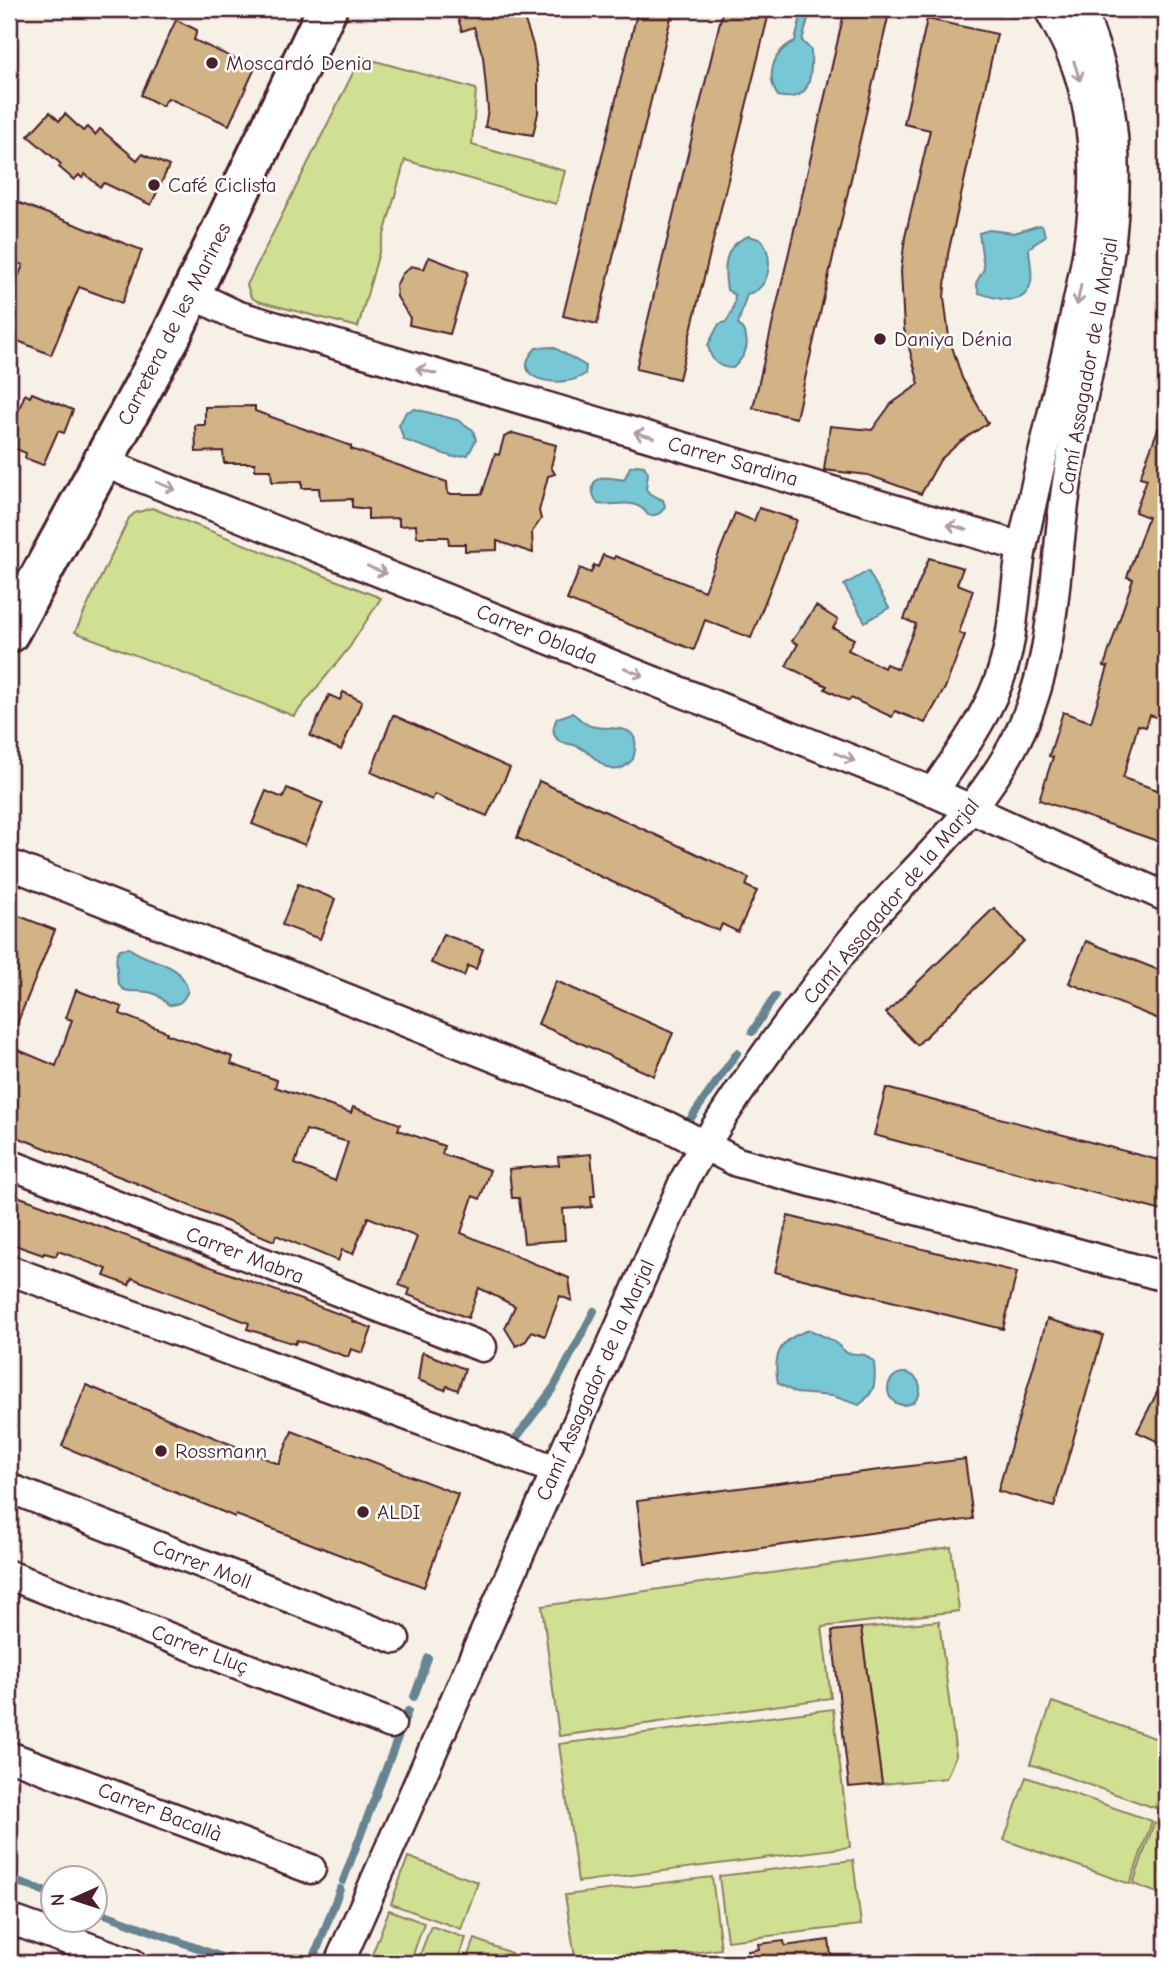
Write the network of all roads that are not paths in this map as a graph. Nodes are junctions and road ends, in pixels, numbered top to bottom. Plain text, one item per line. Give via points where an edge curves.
1 (327, 9) edge
2 (1049, 9) edge
3 (1081, 9) edge
4 (192, 294) junction
5 (102, 462) junction
6 (1022, 547) junction
7 (9, 633) edge
8 (933, 792) junction
9 (971, 810) junction
10 (9, 864) edge
11 (1166, 897) edge
12 (705, 1146) junction
13 (9, 1164) edge
14 (9, 1270) edge
15 (1166, 1277) edge
16 (482, 1347) dead end
17 (555, 1469) junction
18 (9, 1488) edge
19 (9, 1575) edge
20 (395, 1639) dead end
21 (391, 1724) dead end
22 (9, 1756) edge
23 (311, 1869) dead end
24 (9, 1919) edge
25 (132, 1963) edge
26 (338, 1963) edge

1 - 4 main road, Carretera de les Marines
2 -> 6 street via 1078,71 1090,133 1094,196 1079,299
3 - 9 street, Camí Assagador de la Marjal via 1103,69 1115,144 1107,279 1066,487 1043,670 1019,737
4 - 5 main road, Carretera de les Marines
6 -> 4 street, Carrer Sardina via 236,315
5 - 7 main road, Carretera de les Marines
5 -> 8 street, Carrer Oblada
6 - 8 street via 1017,601 999,683
8 - 9 street, Carrer Oblada
9 - 11 street, Carrer Oblada
9 - 12 street, Camí Assagador de la Marjal via 845,948
10 - 12 street via 654,1121
12 - 15 street via 737,1162
12 - 17 street, Camí Assagador de la Marjal via 685,1179
13 - 16 street, Carrer Mabra
14 - 17 street
17 - 26 street, Camí Assagador de la Marjal
18 - 20 street, Carrer Moll
19 - 21 street, Carrer Lluç
22 - 23 street, Carrer Bacallà
24 - 25 street

